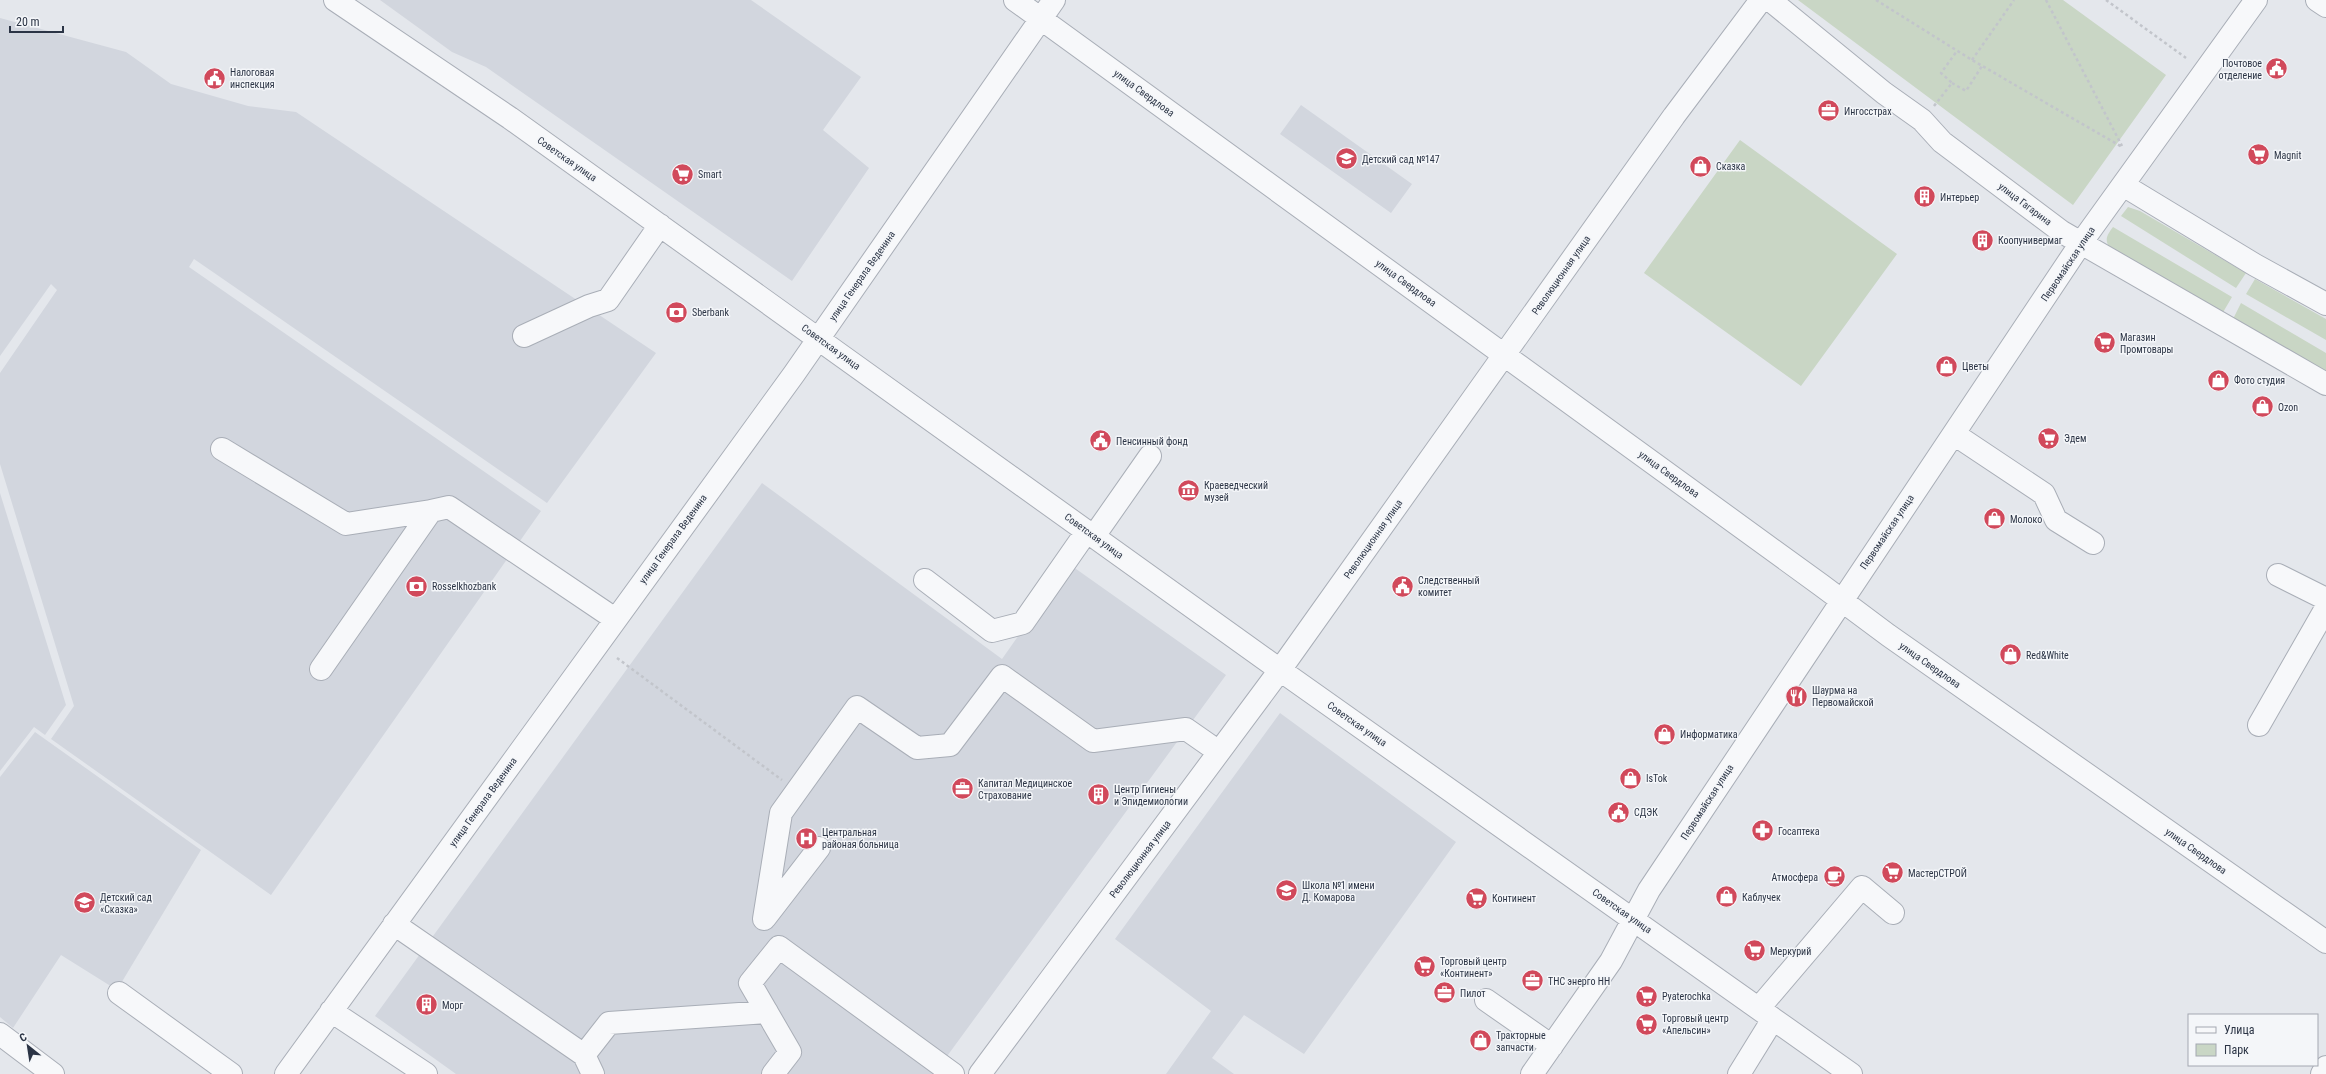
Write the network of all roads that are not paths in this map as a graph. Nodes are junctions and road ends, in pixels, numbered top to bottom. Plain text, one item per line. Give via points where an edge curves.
1 (319, 0) edge
2 (1015, 0) edge
3 (1054, 0) edge
4 (1761, 0) edge
5 (1770, 0) edge
6 (2256, 0) edge
7 (2317, 0) edge
8 (341, 4) edge
9 (2326, 6) edge
10 (1041, 18) junction
11 (2123, 185) junction
12 (660, 225) junction
13 (2081, 243) junction
14 (2326, 304) edge
15 (524, 336) dead end
16 (818, 338) junction
17 (1504, 354) junction
18 (2326, 384) edge
19 (1954, 434) junction
20 (222, 449) dead end
21 (1150, 456) dead end
22 (431, 511) junction
23 (1091, 533) junction
24 (2093, 543) dead end
25 (2278, 575) dead end
26 (925, 580) dead end
27 (1841, 599) junction
28 (2326, 599) edge
29 (2326, 608) edge
30 (615, 619) junction
31 (321, 670) dead end
32 (1280, 670) junction
33 (2259, 725) dead end
34 (1219, 752) junction
35 (819, 848) dead end
36 (1893, 913) dead end
37 (1633, 918) junction
38 (764, 919) junction
39 (394, 924) junction
40 (2326, 942) edge
41 (779, 947) junction
42 (119, 993) dead end
43 (1486, 1000) dead end
44 (331, 1011) junction
45 (767, 1012) junction
46 (1766, 1013) junction
47 (0, 1034) edge
48 (1552, 1046) junction
49 (584, 1055) junction
50 (2326, 1067) edge
51 (1842, 1072) edge
52 (53, 1074) edge
53 (231, 1074) edge
54 (286, 1074) edge
55 (426, 1074) edge
56 (593, 1074) edge
57 (773, 1074) edge
58 (953, 1074) edge
59 (980, 1074) edge
60 (1532, 1074) edge
61 (1739, 1074) edge
62 (2322, 1074) edge

1 - 8 street, Советская улица
2 - 10 street, улица Свердлова
3 - 10 street, улица Генерала Веденина
4 - 17 street, Революционная улица via 1674,116
5 - 13 street, улица Гагарина via 1884,93 1922,120 1942,142
6 - 11 street, Первомайская улица
7 - 9 street
8 - 12 street, Советская улица via 510,118
10 - 16 street, улица Генерала Веденина
10 - 17 street, улица Свердлова
11 - 13 street, Первомайская улица
11 - 14 street via 2255,265
12 - 15 street via 608,300
12 - 16 street, Советская улица
13 - 18 street, улица Гагарина
13 - 19 street, Первомайская улица
16 - 23 street, Советская улица
16 - 30 street, улица Генерала Веденина
17 - 27 street, улица Свердлова
17 - 32 street, Революционная улица
19 - 24 street via 2044,494 2056,520
19 - 27 street, Первомайская улица
20 - 22 street via 346,524
21 - 23 street
22 - 30 street via 449,508
22 - 31 street
23 - 26 street via 1024,623 992,631
23 - 32 street, Советская улица
25 - 28 street
27 - 37 street, Первомайская улица
27 - 40 street, улица Свердлова via 1895,640
29 - 33 street
30 - 39 street, улица Генерала Веденина
32 - 34 street, Революционная улица
32 - 37 street, Советская улица
34 - 38 street via 1186,729 1093,741 1002,676 950,745 917,748 857,707 781,813
34 - 59 street, Революционная улица
35 - 38 street
36 - 46 street via 1862,887
37 - 46 street, Советская улица
37 - 48 street, Первомайская улица via 1611,961
38 - 41 street
39 - 44 street, улица Генерала Веденина
39 - 49 street
41 - 45 street via 750,983
41 - 58 street
42 - 53 street
43 - 48 street
44 - 54 street, улица Генерала Веденина
44 - 55 street
45 - 49 street via 609,1023
45 - 57 street via 790,1052
46 - 51 street, Советская улица
46 - 61 street
47 - 52 street
48 - 60 street, Первомайская улица
49 - 56 street
50 - 62 street

